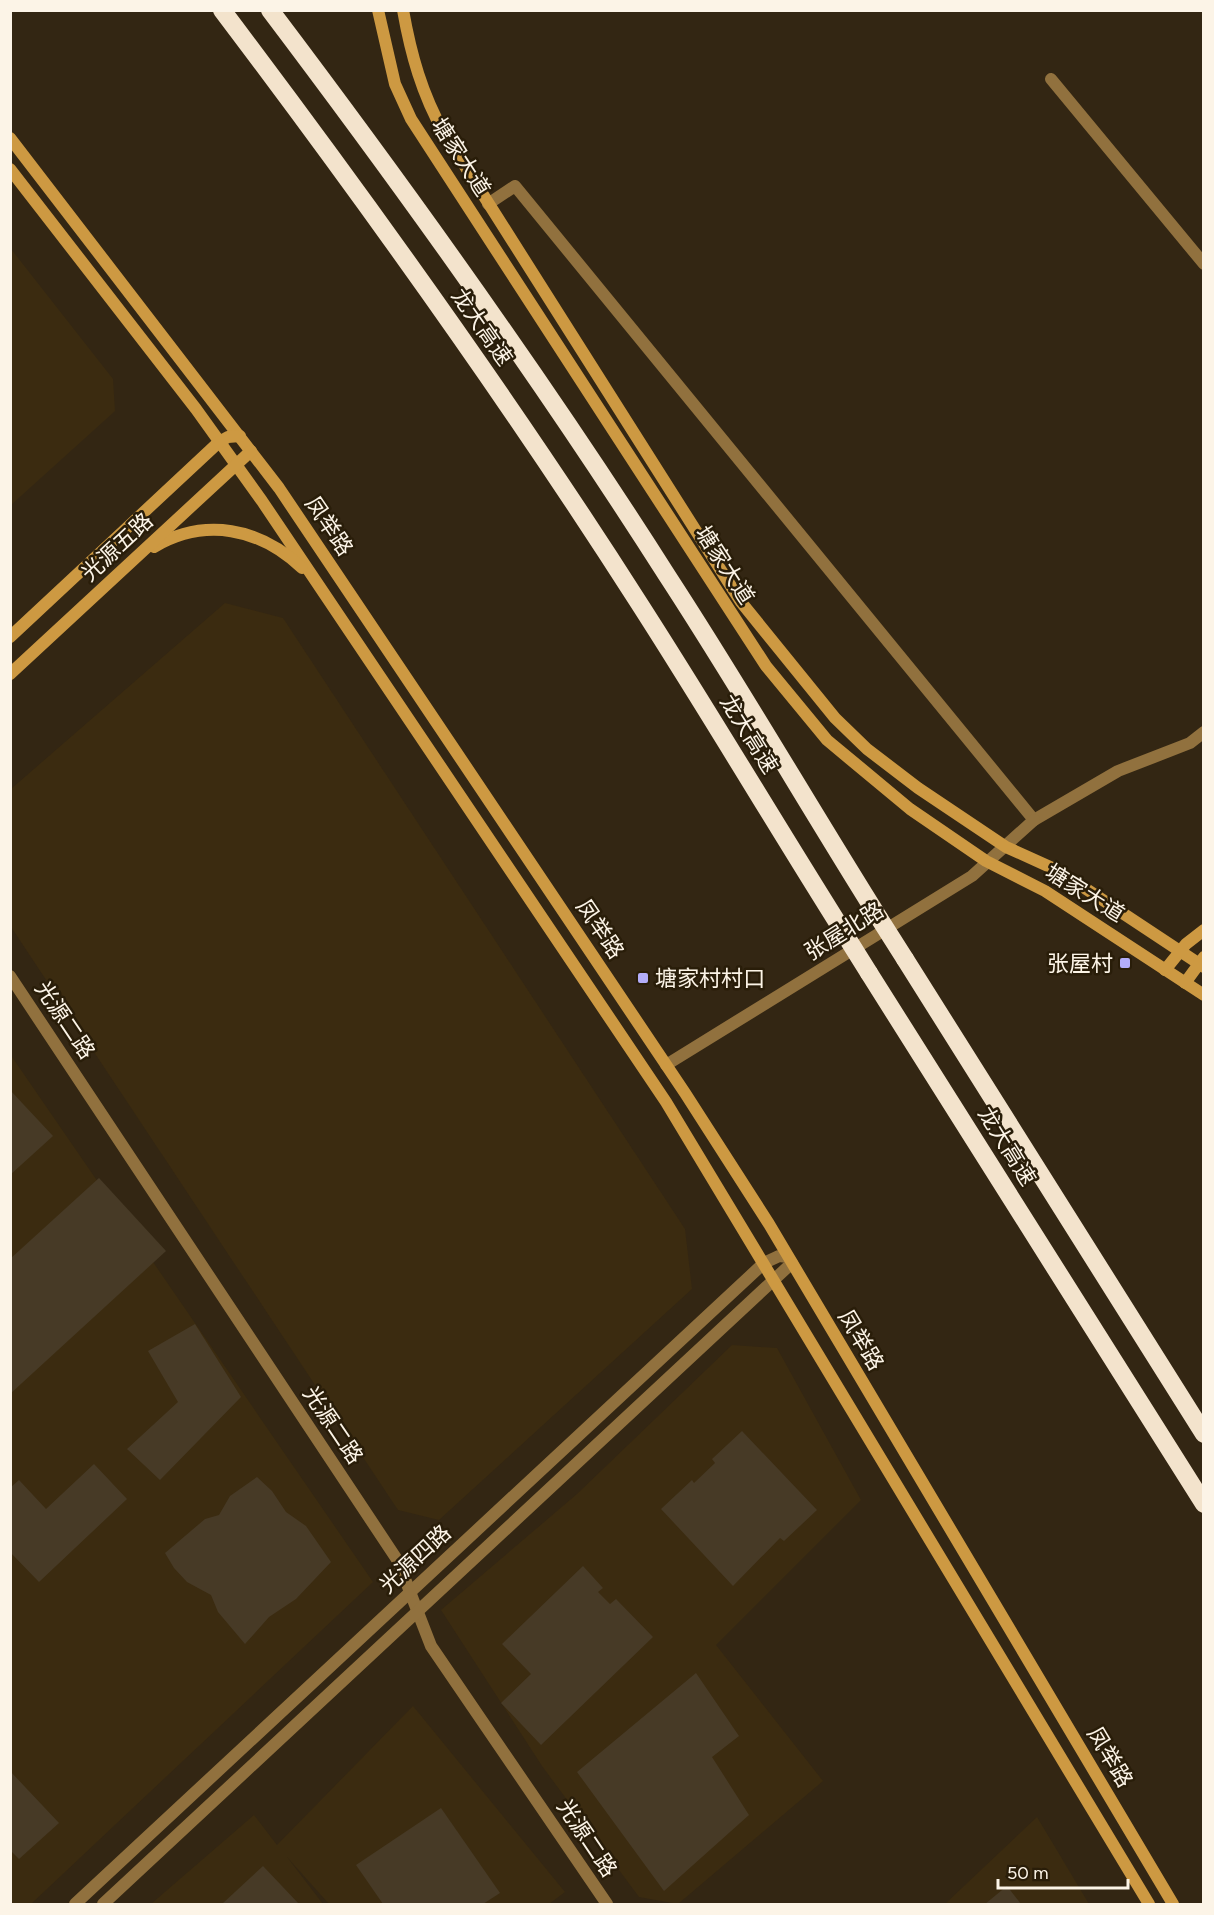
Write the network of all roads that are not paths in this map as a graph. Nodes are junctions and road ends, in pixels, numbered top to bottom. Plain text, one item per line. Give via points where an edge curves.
1 (222, 10) edge
2 (270, 10) edge
3 (378, 10) edge
4 (403, 10) edge
5 (1051, 79) dead end
6 (10, 138) edge
7 (10, 170) edge
8 (488, 204) junction
9 (1203, 264) edge
10 (240, 436) junction
11 (219, 442) junction
12 (251, 451) junction
13 (236, 465) junction
14 (138, 556) junction
15 (320, 586) junction
16 (10, 637) edge
17 (10, 674) edge
18 (1203, 732) edge
19 (1034, 820) junction
20 (1006, 847) junction
21 (986, 861) junction
22 (1203, 930) edge
23 (1179, 951) junction
24 (1202, 963) edge
25 (1165, 970) junction
26 (10, 976) edge
27 (1185, 983) junction
28 (1203, 995) edge
29 (666, 1065) junction
30 (790, 1260) junction
31 (764, 1263) junction
32 (774, 1280) junction
33 (1203, 1434) edge
34 (1203, 1504) edge
35 (410, 1592) junction
36 (418, 1612) junction
37 (91, 1890) junction
38 (78, 1903) edge
39 (102, 1905) edge
40 (607, 1905) edge
41 (1149, 1905) edge
42 (1173, 1905) edge

1 - 34 highway, 龙大高速, bridge via 474,357 637,599
2 - 33 highway, 龙大高速, bridge via 507,335 669,577
3 - 21 street, 塘家大道 via 395,84 411,119 766,666 795,705 844,755 910,809
4 - 8 street, 塘家大道 via 417,75 429,106
5 - 9 street
6 - 10 street, 凤举路
7 - 11 street, 凤举路
8 - 19 street via 515,186
8 - 20 street, 塘家大道 via 741,602 807,687 867,749
10 - 11 street, 光源五路
10 - 12 street, 凤举路
11 - 13 street, 凤举路
11 - 16 street, 光源五路
12 - 13 street, 光源五路
12 - 29 street, 凤举路
13 - 14 street, 光源五路
13 - 15 street, 凤举路
14 - 15 street via 163,541 195,531 230,529 268,541
14 - 17 street, 光源五路
15 - 31 street, 凤举路 via 666,1102
18 - 19 street, 张屋北路 via 1190,743 1118,771
19 - 20 street, 张屋北路
20 - 21 street, 张屋北路
20 - 23 street, 塘家大道 via 1059,871
21 - 25 street, 塘家大道 via 1045,891
21 - 29 street, 张屋北路 via 972,876
22 - 23 street
23 - 24 street, 塘家大道
23 - 25 street
24 - 27 street
25 - 27 street, 塘家大道
26 - 35 street, 光源二路 via 398,1562
27 - 28 street, 塘家大道
29 - 30 street, 凤举路
30 - 31 street, 光源四路 via 779,1256
30 - 32 street, 光源四路
30 - 42 street, 凤举路
31 - 32 street, 凤举路
31 - 35 street, 光源四路
32 - 36 street, 光源四路
32 - 41 street, 凤举路
35 - 36 street, 光源二路
35 - 37 street, 光源四路
36 - 39 street, 光源四路
36 - 40 street, 光源二路 via 431,1646
37 - 38 street, 光源四路
37 - 39 street

